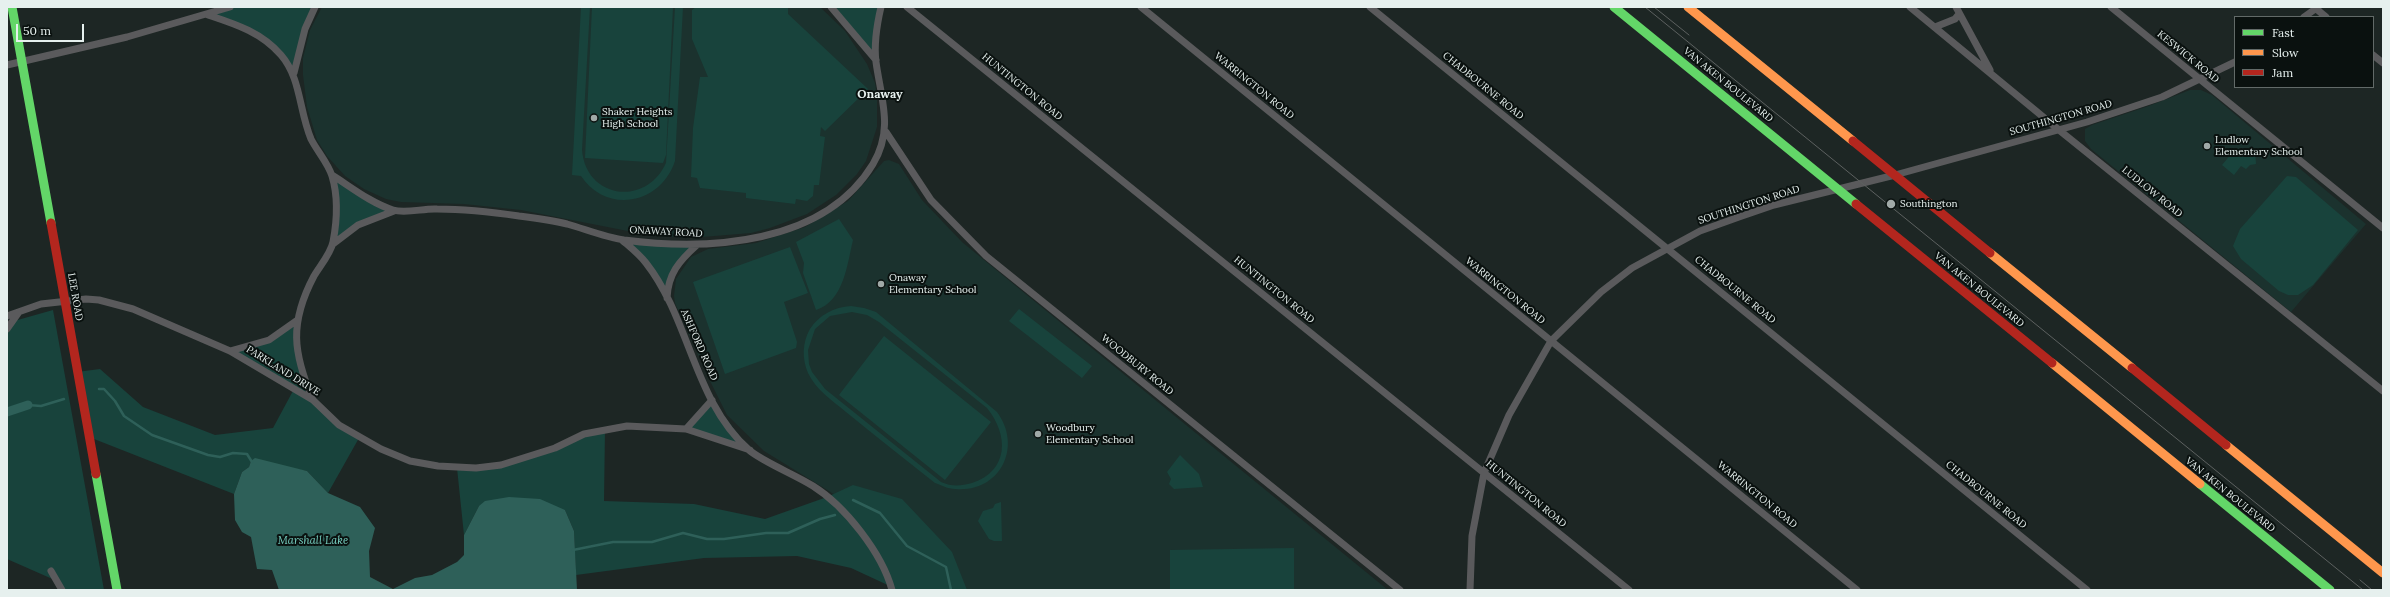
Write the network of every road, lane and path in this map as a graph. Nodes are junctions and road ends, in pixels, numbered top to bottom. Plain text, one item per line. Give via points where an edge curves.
1 (12, 7) edge
2 (230, 7) edge
3 (315, 7) edge
4 (831, 7) edge
5 (881, 7) edge
6 (907, 7) edge
7 (1141, 7) edge
8 (1370, 7) edge
9 (1614, 7) edge
10 (1688, 7) edge
11 (1910, 7) edge
12 (1956, 7) edge
13 (2111, 7) edge
14 (2316, 8) edge
15 (1959, 14) junction
16 (208, 15) junction
17 (2305, 16) edge
18 (2325, 16) edge
19 (1935, 27) junction
20 (2374, 56) edge
21 (876, 60) junction
22 (21, 62) junction
23 (2234, 63) edge
24 (2383, 63) edge
25 (7, 65) edge
26 (294, 73) junction
27 (1993, 74) junction
28 (2201, 80) junction
29 (2059, 130) junction
30 (886, 132) junction
31 (332, 175) junction
32 (1895, 175) junction
33 (1837, 188) junction
34 (394, 211) junction
35 (2383, 228) edge
36 (622, 240) junction
37 (333, 244) junction
38 (697, 245) junction
39 (1668, 248) junction
40 (667, 298) junction
41 (65, 300) junction
42 (19, 312) junction
43 (7, 316) edge
44 (296, 321) junction
45 (7, 329) edge
46 (1551, 342) junction
47 (230, 351) junction
48 (2383, 391) edge
49 (313, 400) junction
50 (712, 400) junction
51 (686, 429) junction
52 (750, 450) junction
53 (1484, 473) junction
54 (51, 571) dead end
55 (2383, 573) edge
56 (62, 590) edge
57 (117, 590) edge
58 (892, 590) edge
59 (1400, 590) edge
60 (1470, 590) edge
61 (1628, 590) edge
62 (1857, 590) edge
63 (2087, 590) edge
64 (2330, 590) edge

1 - 22 main road, LEE ROAD
2 - 16 street
3 - 26 street via 304,29
4 - 21 street
5 - 21 street
6 - 53 street, HUNTINGTON ROAD
7 - 46 street, WARRINGTON ROAD
8 - 39 street, CHADBOURNE ROAD
9 - 33 main road, VAN AKEN BOULEVARD
10 - 32 main road
11 - 19 street, LUDLOW ROAD
12 - 15 street
13 - 28 street, KESWICK ROAD
14 - 17 street
14 - 18 street
15 - 19 street via 1955,19
15 - 27 street
16 - 22 street via 127,38
16 - 26 street via 245,28 262,38 282,56
19 - 27 street, LUDLOW ROAD
20 - 24 street
21 - 30 street
22 - 25 street
22 - 41 main road, LEE ROAD
23 - 28 street, SOUTHINGTON ROAD
26 - 31 street via 304,120 318,152
27 - 29 street, LUDLOW ROAD
28 - 29 street, SOUTHINGTON ROAD via 2150,102
28 - 35 street, KESWICK ROAD
29 - 32 street, SOUTHINGTON ROAD
29 - 48 street, LUDLOW ROAD
30 - 38 street, ONAWAY ROAD via 873,164 864,176 839,201 821,213 791,228 760,237
30 - 59 street, WOODBURY ROAD via 931,200 986,256
31 - 34 street, ONAWAY ROAD via 362,195
31 - 37 street via 336,218
32 - 33 street, SOUTHINGTON ROAD
32 - 55 main road
33 - 39 street, SOUTHINGTON ROAD via 1774,205 1707,228
33 - 64 main road, VAN AKEN BOULEVARD
34 - 36 street, ONAWAY ROAD via 436,209 517,216 563,224
34 - 37 street via 358,225
36 - 38 street, ONAWAY ROAD
36 - 40 street, ASHFORD ROAD via 646,263
37 - 44 street via 313,278
38 - 40 street via 676,267 668,285
39 - 46 street, SOUTHINGTON ROAD via 1632,268 1601,292
39 - 63 street, CHADBOURNE ROAD
40 - 50 street, ASHFORD ROAD
41 - 42 street, PARKLAND DRIVE via 41,304
41 - 47 street, PARKLAND DRIVE via 99,300 133,309
41 - 57 main road, LEE ROAD
42 - 43 street, PARKLAND DRIVE
42 - 45 street
44 - 47 street via 269,340
44 - 49 street via 300,364
46 - 53 street, SOUTHINGTON ROAD via 1509,415
46 - 62 street, WARRINGTON ROAD
47 - 49 street, PARKLAND DRIVE
49 - 51 street, PARKLAND DRIVE via 340,425 381,449 410,461 457,468 476,468 521,460 584,434 605,429 627,426
50 - 51 street
50 - 52 street, ASHFORD ROAD via 728,425
51 - 52 street, PARKLAND DRIVE
52 - 58 street, ASHFORD ROAD via 815,487 833,502 880,560
53 - 60 street, SOUTHINGTON ROAD via 1472,536
53 - 61 street, HUNTINGTON ROAD
54 - 56 street

